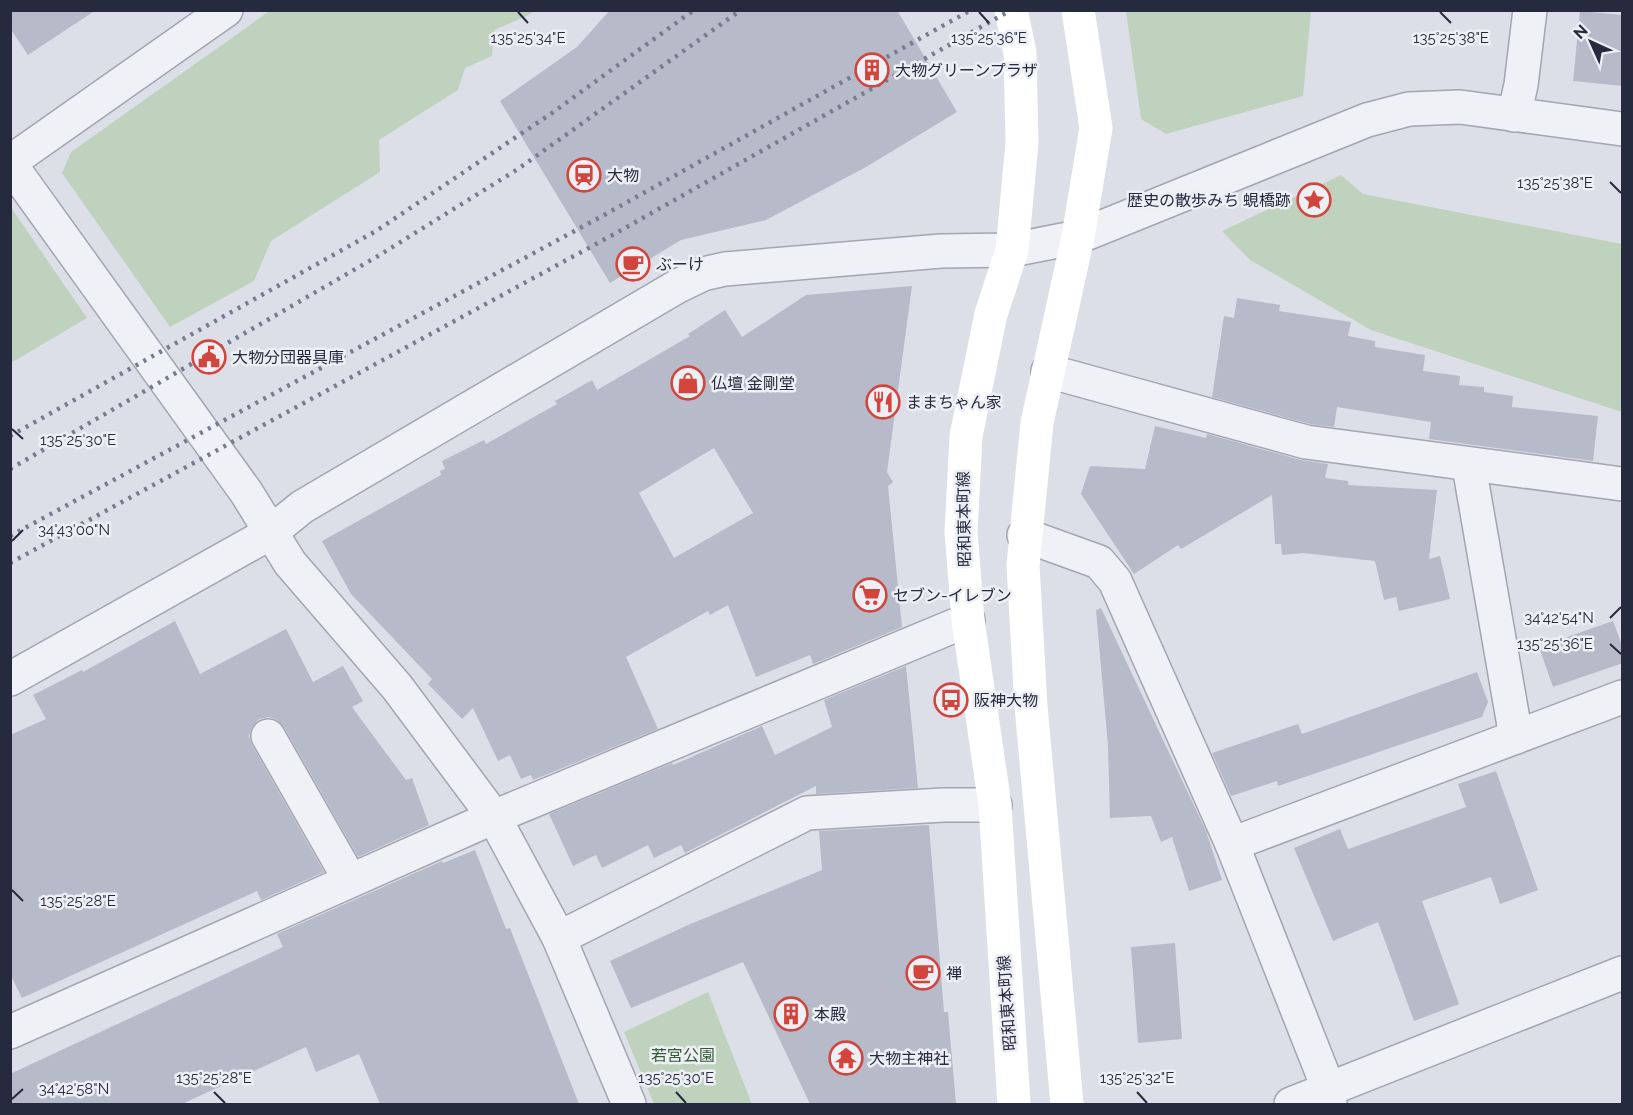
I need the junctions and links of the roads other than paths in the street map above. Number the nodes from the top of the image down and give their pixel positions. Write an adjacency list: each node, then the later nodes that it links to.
1 (225, 10): 7 (street)
2 (1011, 10): 9 (main road, 昭和東本町線)
3 (1078, 10): 8 (main road)
4 (1530, 10): 5 (street)
5 (1514, 115): 6 (street); 8 (street)
6 (1623, 129)
7 (10, 163): 13 (street)
8 (1078, 237): 9 (street); 10 (main road)
9 (1012, 250): 13 (street); 15 (main road, 昭和東本町線)
10 (1048, 371): 11 (street); 14 (main road)
11 (1469, 466): 12 (street); 19 (street)
12 (1623, 484)
13 (270, 532): 16 (street); 21 (street)
14 (1024, 536): 22 (street); 30 (main road)
15 (968, 620): 20 (main road, 昭和東本町線); 21 (street)
16 (10, 679)
17 (1623, 697): 19 (street)
18 (268, 736): 23 (street)
19 (1516, 737): 22 (street)
20 (995, 806): 24 (street); 29 (main road, 昭和東本町線)
21 (494, 817): 23 (street); 24 (street)
22 (1232, 844): 27 (street)
23 (350, 880): 26 (street)
24 (559, 938): 28 (street)
25 (1623, 973): 27 (street)
26 (10, 1032)
27 (1329, 1097): 31 (street)
28 (629, 1104)
29 (1014, 1104)
30 (1067, 1104)
31 (1291, 1104)

